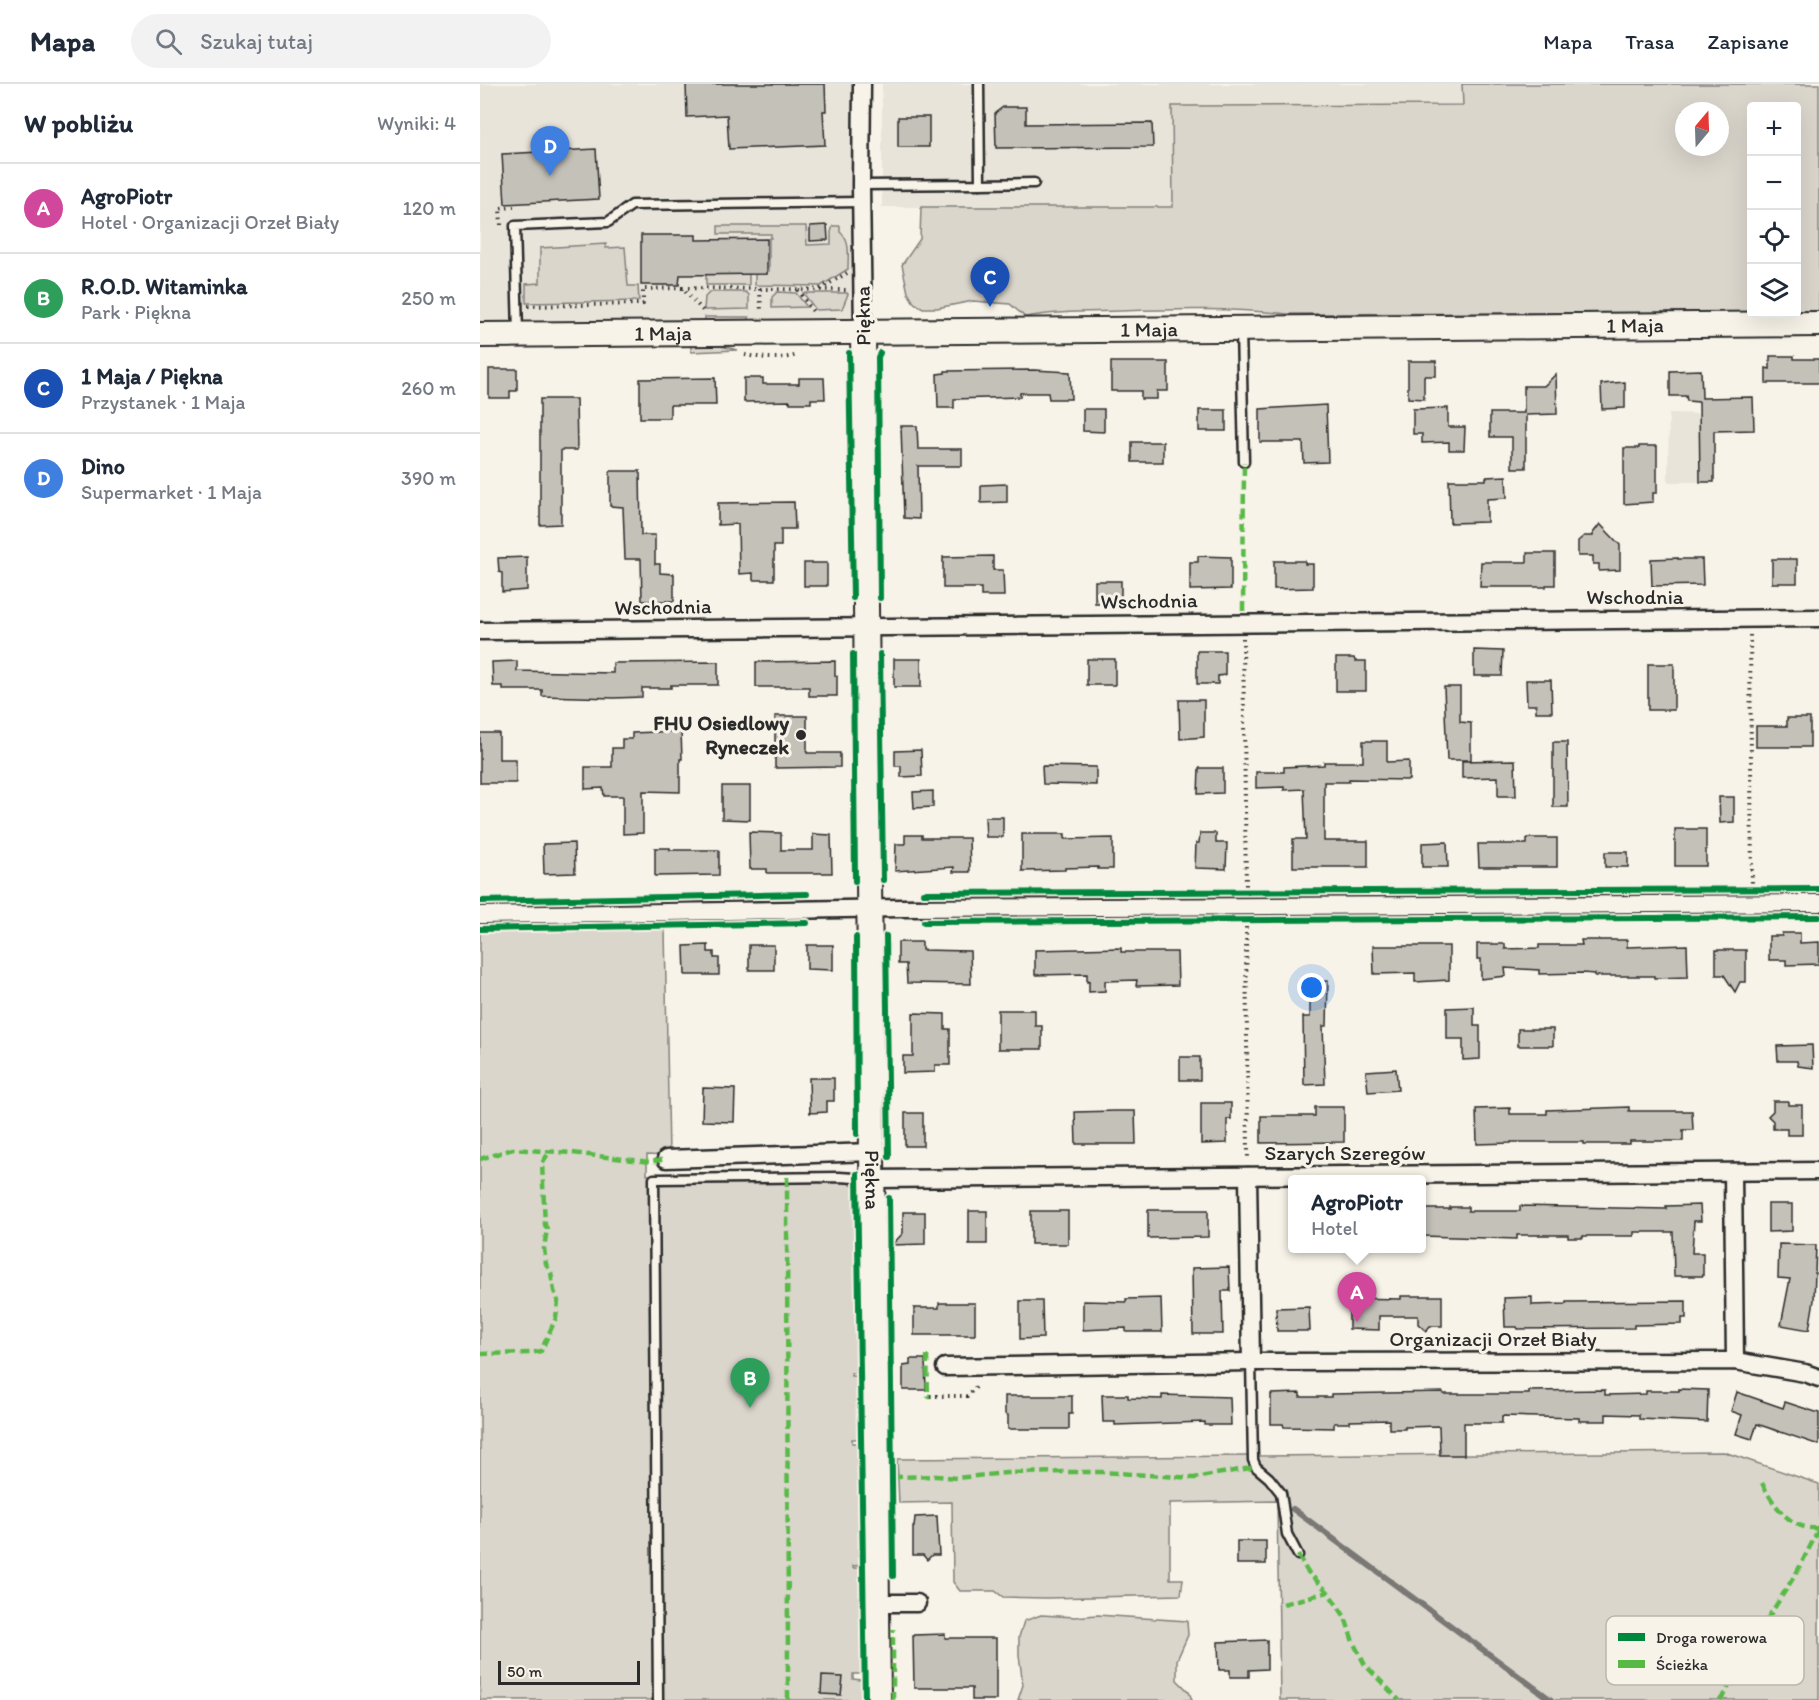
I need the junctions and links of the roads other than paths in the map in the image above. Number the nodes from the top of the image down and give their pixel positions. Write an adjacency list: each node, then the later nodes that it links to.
1 (862, 84): 5 (street, Piękna)
2 (979, 84): 4 (lane)
3 (1034, 183): 4 (lane)
4 (980, 184): 5 (lane)
5 (861, 194): 8 (street, Piękna); 9 (lane)
6 (1819, 324): 7 (street, 1 Maja)
7 (1241, 329): 8 (street, 1 Maja); 11 (lane)
8 (863, 332): 9 (street, 1 Maja); 13 (street, Piękna)
9 (518, 334): 10 (street, 1 Maja)
10 (480, 335)
11 (1244, 462)
12 (1819, 618): 13 (street, Wschodnia)
13 (867, 626): 14 (street, Wschodnia); 16 (street, Piękna)
14 (480, 631)
15 (1819, 903): 16 (street)
16 (869, 908): 17 (street); 18 (street, Piękna)
17 (480, 915)
18 (872, 1152): 19 (street); 23 (street, Piękna)
19 (666, 1159)
20 (1248, 1170): 22 (street, Szarych Szeregów); 23 (street, Szarych Szeregów); 25 (street)
21 (1819, 1171): 22 (street, Szarych Szeregów)
22 (1733, 1172): 24 (street)
23 (872, 1179): 29 (street, Piękna); 31 (lane)
24 (1735, 1361): 25 (street, Organizacji Orzeł Biały); 27 (street, Organizacji Orzeł Biały)
25 (1251, 1362): 26 (street, Organizacji Orzeł Biały); 28 (lane)
26 (945, 1366)
27 (1819, 1378)
28 (1298, 1555)
29 (877, 1603): 30 (street); 32 (street, Piękna)
30 (917, 1603)
31 (658, 1700)
32 (878, 1700)

